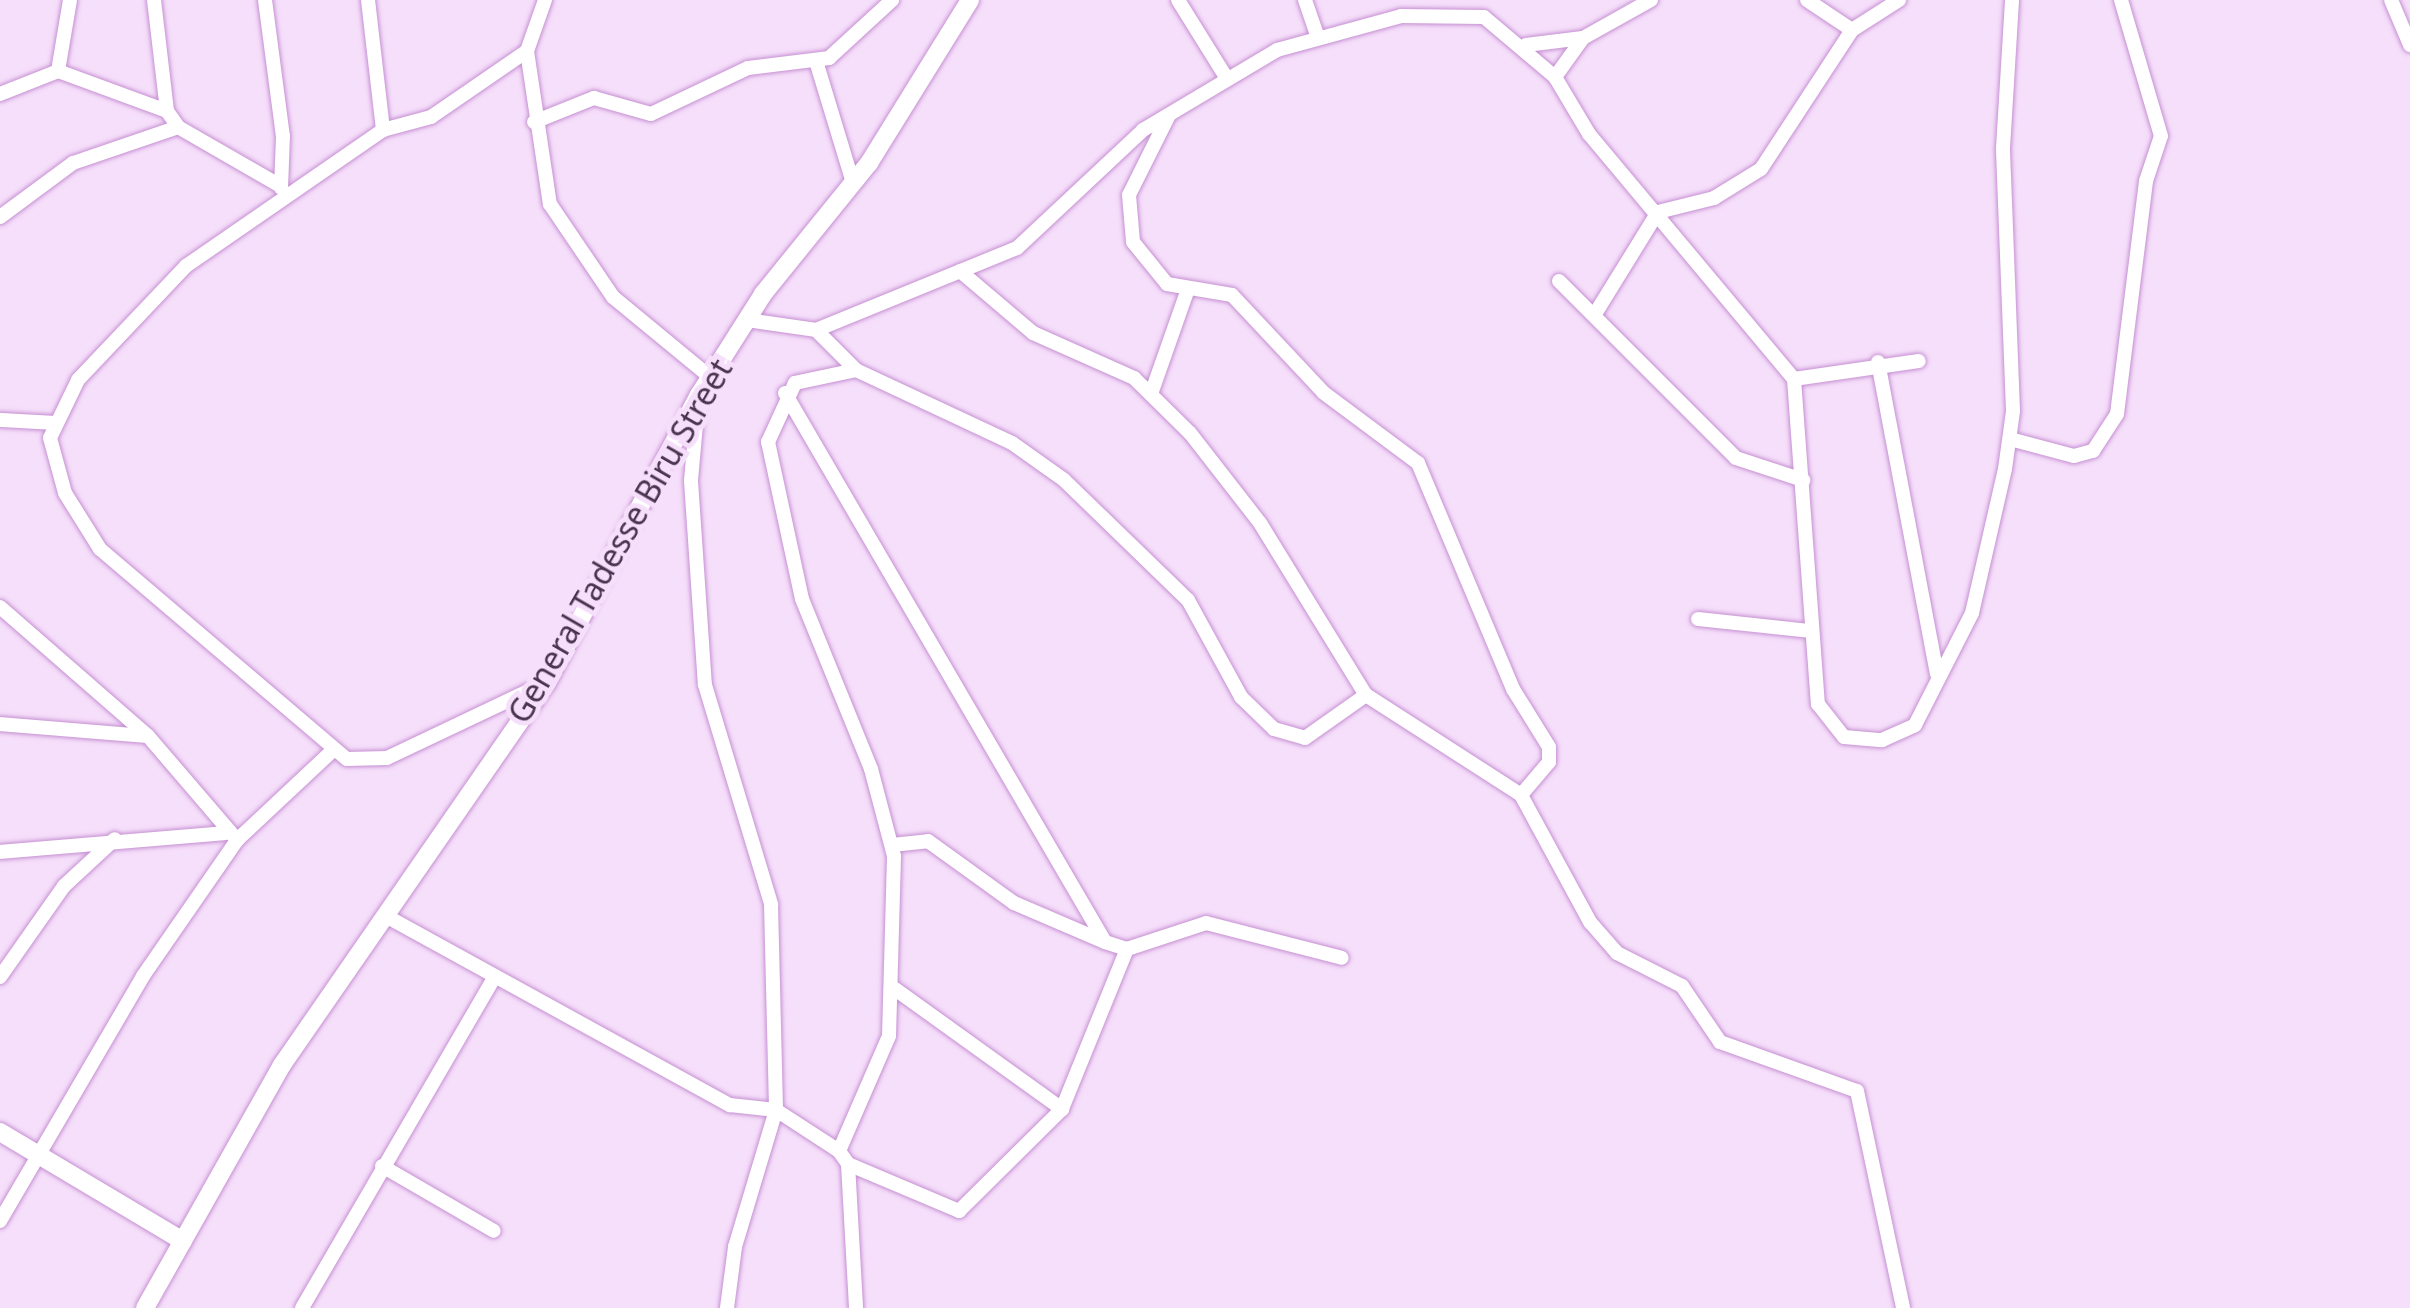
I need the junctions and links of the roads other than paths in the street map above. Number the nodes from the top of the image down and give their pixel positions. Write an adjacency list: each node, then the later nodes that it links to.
1 (70, 0): 24 (street)
2 (154, 0): 28 (street)
3 (265, 0): 34 (street)
4 (368, 0): 32 (street)
5 (545, 0): 22 (street)
6 (892, 0): 23 (street)
7 (970, 0): 33 (street, General Tadesse Biru Street)
8 (1178, 0): 26 (street)
9 (1305, 0): 18 (street)
10 (1651, 0): 16 (street)
11 (1807, 0): 17 (street)
12 (1899, 0): 17 (street)
13 (2012, 0): 53 (street)
14 (2122, 0): 53 (street)
15 (2392, 0): 21 (street)
16 (1616, 4): 19 (street)
17 (1852, 30): 35 (street)
18 (1318, 37): 20 (street); 26 (street)
19 (1583, 38): 20 (street); 25 (street)
20 (1526, 45): 25 (street)
21 (2410, 45)
22 (526, 50): 30 (street); 32 (street)
23 (816, 61): 30 (street); 33 (street)
24 (58, 71): 27 (street); 28 (street)
25 (1555, 77): 35 (street)
26 (1226, 78): 29 (street)
27 (0, 94)
28 (168, 111): 31 (street)
29 (1170, 114): 37 (street); 39 (street)
30 (534, 122): 46 (street)
31 (178, 126): 34 (street); 36 (street)
32 (383, 130): 34 (street)
33 (853, 183): 41 (street, General Tadesse Biru Street)
34 (282, 190): 52 (street)
35 (1658, 212): 40 (street); 47 (street)
36 (0, 218)
37 (960, 272): 42 (street); 49 (street)
38 (1559, 281): 40 (street)
39 (1187, 292): 49 (street); 64 (street)
40 (1595, 314): 54 (street)
41 (747, 320): 42 (street); 46 (street, General Tadesse Biru Street)
42 (816, 330): 45 (street)
43 (1920, 361): 44 (street)
44 (1878, 362): 47 (street); 58 (street)
45 (856, 370): 48 (street); 60 (street)
46 (710, 377): 50 (street, General Tadesse Biru Street)
47 (1794, 380): 54 (street)
48 (785, 393): 67 (street); 70 (street)
49 (1151, 394): 60 (street)
50 (699, 395): 59 (street, General Tadesse Biru Street); 77 (street)
51 (0, 420): 52 (street)
52 (53, 423): 63 (street)
53 (2010, 439): 58 (street)
54 (1803, 480): 57 (street)
55 (0, 607): 62 (street)
56 (1698, 620): 57 (street)
57 (1812, 631): 58 (street)
58 (1938, 673)
59 (547, 682): 63 (street); 69 (street, General Tadesse Biru Street)
60 (1366, 695): 64 (street)
61 (0, 724): 62 (street)
62 (148, 736): 65 (street)
63 (332, 751): 65 (street)
64 (1521, 795): 89 (street)
65 (231, 837): 66 (street); 79 (street)
66 (116, 838): 68 (street); 73 (street)
67 (892, 845): 70 (street); 75 (street)
68 (0, 852)
69 (384, 915): 74 (street); 84 (street, General Tadesse Biru Street)
70 (1105, 942): 71 (street)
71 (1126, 949): 72 (street); 76 (street)
72 (1342, 958)
73 (0, 977)
74 (494, 978): 77 (street); 81 (street)
75 (895, 989): 76 (street); 80 (street)
76 (1062, 1109): 80 (street)
77 (776, 1110): 80 (street); 87 (street)
78 (0, 1132): 79 (street)
79 (37, 1154): 82 (street); 84 (street)
80 (844, 1158): 88 (street)
81 (382, 1166): 83 (street); 85 (street)
82 (0, 1220)
83 (494, 1231)
84 (183, 1241): 86 (street, General Tadesse Biru Street)
85 (304, 1307)
86 (145, 1308)
87 (727, 1308)
88 (856, 1308)
89 (1903, 1308)

